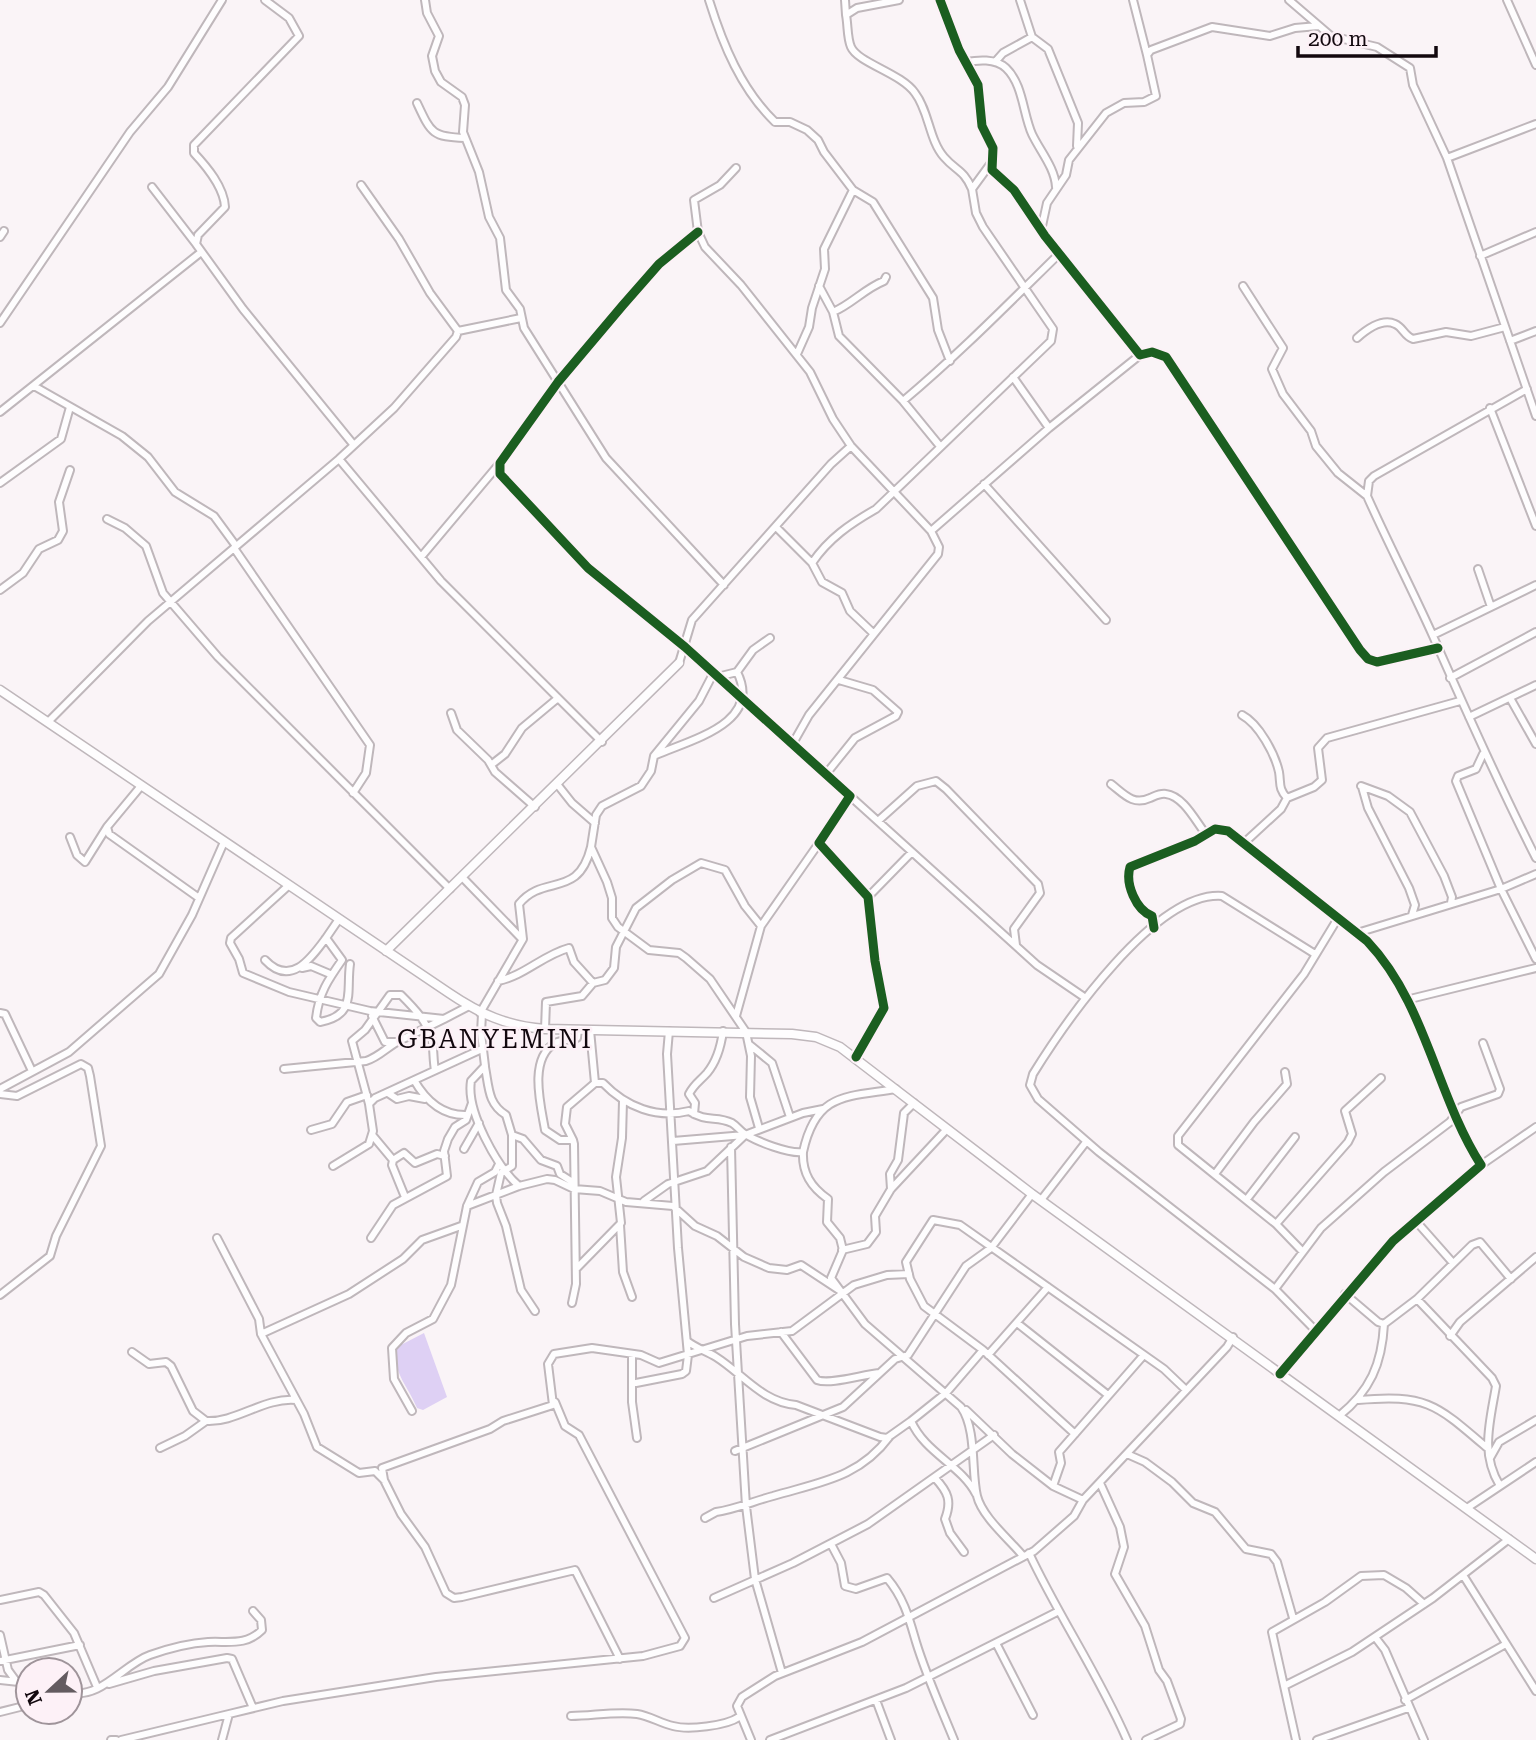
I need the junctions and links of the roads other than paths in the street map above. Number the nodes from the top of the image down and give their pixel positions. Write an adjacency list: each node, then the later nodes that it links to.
1 (222, 0): 44 (street)
2 (265, 0): 34 (street)
3 (425, 0): 21 (street)
4 (709, 0): 30 (street)
5 (845, 0): 12 (street)
6 (898, 0): 12 (street)
7 (940, 0): 16 (street)
8 (1020, 0): 14 (street)
9 (1133, 0): 15 (street)
10 (1289, 0): 13 (street)
11 (1507, 0): 18 (street)
12 (846, 15): 29 (street)
13 (1318, 26): 15 (street); 23 (street)
14 (1032, 37): 17 (street); 22 (street)
15 (1147, 55): 22 (street)
16 (965, 62): 17 (street); 24 (street)
17 (995, 62): 28 (street)
18 (1536, 65)
19 (417, 103): 21 (street)
20 (1536, 124): 23 (street)
21 (465, 138): 43 (street)
22 (1077, 146): 28 (street)
23 (1447, 158): 37 (street)
24 (991, 163): 29 (street); 31 (street)
25 (736, 168): 33 (street)
26 (361, 185): 46 (street)
27 (152, 187): 34 (street)
28 (1056, 187): 31 (street)
29 (972, 189): 41 (street)
30 (853, 190): 39 (street); 52 (street)
31 (1042, 230): 36 (street)
32 (1536, 232): 37 (street)
33 (698, 233): 50 (street); 54 (street)
34 (196, 244): 35 (street)
35 (200, 253): 55 (street); 63 (street)
36 (1059, 254): 41 (street); 51 (street)
37 (1480, 256): 45 (street)
38 (886, 277): 42 (street)
39 (819, 286): 42 (street); 50 (street)
40 (1243, 286): 72 (street)
41 (1026, 287): 52 (street); 53 (street)
42 (833, 312): 57 (street)
43 (521, 318): 46 (street); 54 (street)
44 (0, 323)
45 (1506, 327): 48 (street); 49 (street)
46 (458, 331): 63 (street)
47 (1536, 331): 49 (street)
48 (1357, 338)
49 (1510, 341): 56 (street)
50 (797, 354): 65 (street)
51 (1140, 355): 62 (street); 92 (street)
52 (950, 361): 57 (street)
53 (1013, 377): 62 (street); 64 (street)
54 (558, 382): 67 (street); 81 (street)
55 (34, 386): 58 (street); 60 (street)
56 (1527, 389): 59 (street); 61 (street)
57 (903, 401): 64 (street)
58 (70, 407): 69 (street); 77 (street)
59 (1490, 408): 72 (street); 74 (street)
60 (0, 412)
61 (1536, 416)
62 (1049, 428): 70 (street)
63 (353, 444): 66 (street)
64 (939, 445): 71 (street)
65 (851, 446): 71 (street); 75 (street)
66 (339, 459): 77 (street); 78 (street)
67 (500, 463): 78 (street); 91 (street)
68 (70, 470): 83 (street)
69 (0, 483)
70 (984, 484): 76 (street); 86 (street)
71 (893, 491): 76 (street); 79 (street)
72 (1367, 496): 89 (street)
73 (107, 519): 84 (street)
74 (1536, 526)
75 (776, 527): 79 (street); 81 (street)
76 (931, 531): 88 (street)
77 (235, 547): 84 (street); 118 (street)
78 (421, 557): 100 (street)
79 (812, 563): 88 (street)
80 (1478, 569): 85 (street)
81 (724, 585): 91 (street)
82 (1536, 585): 85 (street)
83 (0, 590)
84 (170, 602): 107 (street); 118 (street)
85 (1491, 607): 89 (street)
86 (1106, 620)
87 (1536, 632): 96 (street)
88 (874, 634): 97 (street)
89 (1433, 635): 92 (street)
90 (770, 638): 94 (street)
91 (685, 647): 93 (street); 95 (street)
92 (1438, 648): 96 (street)
93 (679, 663): 108 (main road)
94 (737, 671): 95 (street); 101 (street)
95 (715, 676): 101 (street); 112 (street)
96 (1450, 678): 103 (street)
97 (839, 680): 110 (street); 114 (street)
98 (1536, 685): 102 (street)
99 (0, 690): 107 (main road)
100 (558, 698): 108 (street); 113 (street)
101 (743, 698): 110 (street); 112 (street)
102 (1510, 698): 106 (street); 109 (street)
103 (1461, 701): 106 (street); 120 (street)
104 (450, 713): 113 (street)
105 (1242, 715): 120 (street)
106 (1469, 717): 111 (street)
107 (48, 722): 117 (main road)
108 (602, 742): 115 (main road)
109 (1536, 744)
110 (792, 745): 114 (street)
111 (1483, 754): 132 (street); 137 (street)
112 (654, 756): 123 (street)
113 (491, 765): 121 (street)
114 (826, 774): 119 (street)
115 (557, 783): 121 (main road); 123 (street)
116 (1111, 784): 125 (street)
117 (141, 786): 124 (street); 127 (main road)
118 (353, 793): 136 (street)
119 (850, 796): 122 (street); 128 (street)
120 (1287, 798): 129 (street)
121 (535, 807): 134 (main road)
122 (878, 821): 131 (street); 152 (street)
123 (595, 823): 130 (street)
124 (107, 827): 126 (street); 139 (street)
125 (1205, 833): 129 (street); 147 (street)
126 (70, 836)
127 (224, 842): 135 (main road); 139 (street)
128 (819, 843): 138 (street); 146 (street)
129 (1244, 843): 144 (street)
130 (591, 847): 148 (street); 151 (street)
131 (912, 852): 138 (street); 152 (street)
132 (1536, 858)
133 (1536, 874): 137 (street)
134 (461, 877): 136 (main road); 151 (street)
135 (288, 886): 145 (main road); 164 (street)
136 (450, 889): 153 (main road)
137 (1502, 889): 140 (street); 156 (street)
138 (868, 897): 186 (street)
139 (199, 898): 191 (street)
140 (1453, 900): 141 (street); 142 (street)
141 (1415, 905): 142 (street); 143 (street)
142 (1427, 910): 143 (street)
143 (1412, 915): 149 (street)
144 (1338, 918): 149 (street); 154 (street)
145 (339, 919): 150 (street); 153 (main road)
146 (761, 926): 148 (street); 172 (street)
147 (1154, 928): 154 (street); 163 (street)
148 (626, 933): 162 (street); 172 (street)
149 (1357, 933): 165 (street)
150 (326, 938): 158 (street); 160 (street)
151 (523, 939): 161 (street)
152 (1016, 947): 163 (street)
153 (386, 951): 167 (main road)
154 (1315, 954): 231 (street)
155 (265, 960): 158 (street)
156 (1536, 960)
157 (350, 964): 166 (street)
158 (299, 968): 160 (street)
159 (1536, 968): 165 (street)
160 (330, 974): 164 (street)
161 (498, 981): 162 (street); 170 (street)
162 (593, 983): 176 (street)
163 (1084, 997): 222 (street)
164 (318, 999): 166 (street); 166 (street)
165 (1406, 1000): 207 (street)
166 (346, 1006): 168 (street)
167 (469, 1006): 170 (main road); 174 (street)
168 (373, 1011): 171 (street); 171 (street); 173 (street)
169 (0, 1013): 191 (street)
170 (481, 1014): 176 (main road); 185 (street)
171 (421, 1015): 174 (street); 175 (street)
172 (736, 1016): 181 (street)
173 (373, 1019): 182 (street); 187 (street)
174 (444, 1019): 175 (street)
175 (427, 1028): 182 (street); 190 (street)
176 (545, 1030): 177 (main road)
177 (578, 1030): 178 (main road); 220 (street)
178 (590, 1030): 179 (main road); 195 (street)
179 (669, 1031): 180 (main road); 209 (street)
180 (723, 1031): 181 (main road); 206 (street)
181 (746, 1032): 184 (street); 186 (main road)
182 (397, 1042): 187 (street)
183 (1483, 1043): 207 (street)
184 (750, 1045): 210 (street); 213 (street)
185 (484, 1048): 188 (street); 190 (street)
186 (856, 1057): 196 (main road)
187 (357, 1062): 189 (street); 199 (street)
188 (485, 1066): 203 (street); 216 (street)
189 (284, 1069)
190 (435, 1070): 194 (street)
191 (32, 1072): 197 (street)
192 (1285, 1072): 231 (street)
193 (1381, 1078): 246 (street)
194 (414, 1080): 198 (street); 200 (street)
195 (595, 1083): 202 (street); 220 (street)
196 (896, 1089): 204 (main road); 205 (street)
197 (0, 1091): 264 (street)
198 (388, 1093): 200 (street); 201 (street)
199 (366, 1095): 201 (street); 215 (street)
200 (425, 1099): 208 (street)
201 (372, 1101): 218 (street)
202 (623, 1101): 209 (street); 239 (street)
203 (472, 1103): 208 (street); 211 (street)
204 (914, 1103): 214 (main road); 235 (street)
205 (825, 1109): 210 (street); 225 (street)
206 (694, 1114): 209 (street); 217 (street)
207 (1456, 1114): 228 (street); 254 (street)
208 (467, 1115): 226 (street)
209 (673, 1115): 221 (street)
210 (790, 1117): 213 (street)
211 (479, 1123): 224 (street); 230 (street)
212 (1536, 1127): 228 (street)
213 (759, 1128): 217 (street)
214 (947, 1129): 235 (street); 236 (main road)
215 (311, 1130)
216 (512, 1135): 230 (street); 234 (street)
217 (745, 1135): 221 (street); 223 (street); 225 (street)
218 (373, 1136): 227 (street); 229 (street)
219 (1295, 1137): 240 (street)
220 (573, 1140): 234 (street)
221 (673, 1141): 232 (street)
222 (1086, 1142): 241 (street); 261 (street)
223 (731, 1147): 232 (street); 252 (street)
224 (464, 1149)
225 (803, 1152): 253 (street)
226 (445, 1156): 227 (street); 238 (street)
227 (393, 1160): 238 (street)
228 (1481, 1165): 245 (street)
229 (333, 1166)
230 (501, 1167): 233 (street); 237 (street); 243 (street)
231 (1215, 1174): 240 (street)
232 (675, 1181): 242 (street); 244 (street)
233 (519, 1186): 234 (street); 237 (street)
234 (574, 1186): 239 (street); 257 (street)
235 (891, 1189): 253 (street)
236 (1032, 1194): 241 (main road); 251 (street)
237 (496, 1195): 243 (street); 268 (street)
238 (405, 1197): 250 (street)
239 (618, 1199): 242 (street); 247 (street)
240 (1247, 1199): 246 (street)
241 (1041, 1200): 276 (main road)
242 (642, 1203): 244 (street)
243 (467, 1206): 248 (street)
244 (678, 1209): 252 (street); 278 (street)
245 (1415, 1220): 256 (street); 263 (street)
246 (1276, 1224): 254 (street)
247 (620, 1225): 257 (street); 265 (street)
248 (461, 1226): 274 (street); 297 (street)
249 (217, 1238): 274 (street)
250 (371, 1238)
251 (991, 1248): 258 (street); 260 (street); 269 (street)
252 (736, 1250): 262 (street); 277 (street)
253 (842, 1250): 262 (street)
254 (1302, 1251): 261 (street)
255 (1535, 1260): 259 (street)
256 (1452, 1263): 259 (street); 266 (street)
257 (575, 1270): 267 (street)
258 (909, 1274): 262 (street); 269 (street)
259 (1511, 1279): 275 (street)
260 (1048, 1287): 270 (street); 285 (street)
261 (1275, 1289): 272 (street)
262 (841, 1293): 273 (street); 284 (street)
263 (1345, 1294): 271 (street); 272 (street)
264 (0, 1295)
265 (632, 1297)
266 (1417, 1298): 271 (street); 275 (street)
267 (572, 1303)
268 (535, 1311)
269 (934, 1312): 281 (street); 284 (street)
270 (1017, 1324): 281 (street); 292 (street)
271 (1384, 1324): 294 (street)
272 (1317, 1331): 288 (street)
273 (781, 1332): 277 (street); 286 (street)
274 (261, 1334): 293 (street)
275 (1450, 1336): 307 (street)
276 (1233, 1337): 288 (main road); 290 (street)
277 (736, 1338): 279 (street); 287 (street)
278 (687, 1341): 279 (street); 283 (street)
279 (704, 1351): 283 (street); 287 (street)
280 (132, 1352): 301 (street)
281 (985, 1353): 291 (street); 303 (street)
282 (632, 1355): 283 (street); 295 (street); 306 (street)
283 (688, 1355): 289 (street)
284 (901, 1356): 286 (street); 291 (street)
285 (1143, 1356): 290 (street); 292 (street)
286 (878, 1373): 299 (street)
287 (739, 1374): 299 (street); 309 (street)
288 (1280, 1374): 298 (main road)
289 (636, 1383)
290 (1186, 1390): 311 (street)
291 (946, 1393): 296 (street); 302 (street)
292 (1108, 1395): 303 (street)
293 (296, 1400): 301 (street); 315 (street)
294 (1358, 1400): 298 (street); 307 (street)
295 (555, 1402): 315 (street); 344 (street)
296 (961, 1407): 305 (street); 310 (street)
297 (412, 1411)
298 (1339, 1416): 323 (main road)
299 (822, 1418): 304 (street); 309 (street)
300 (1536, 1420): 312 (street)
301 (206, 1421): 308 (street)
302 (911, 1421): 304 (street); 314 (street)
303 (1075, 1434): 318 (street)
304 (891, 1435): 322 (street)
305 (993, 1435): 310 (street); 318 (street)
306 (637, 1438)
307 (1486, 1447): 312 (street)
308 (159, 1448)
309 (739, 1449): 322 (street)
310 (972, 1450): 314 (street); 320 (street)
311 (1127, 1454): 317 (street); 338 (street)
312 (1490, 1458): 319 (street)
313 (1536, 1462): 319 (street)
314 (949, 1466): 316 (street); 320 (street)
315 (378, 1469): 344 (street)
316 (935, 1478): 326 (street); 327 (street)
317 (1100, 1483): 321 (street); 369 (street)
318 (1053, 1486): 321 (street)
319 (1500, 1486): 323 (street)
320 (977, 1496): 328 (street)
321 (1083, 1500): 328 (street)
322 (746, 1506): 324 (street); 331 (street)
323 (1467, 1508): 325 (main road)
324 (705, 1518)
325 (1509, 1539): 329 (main road); 330 (street)
326 (831, 1544): 331 (street); 337 (street)
327 (964, 1552)
328 (1026, 1555): 336 (street); 337 (street)
329 (1536, 1559)
330 (1463, 1575): 334 (street); 342 (street)
331 (755, 1579): 332 (street); 346 (street)
332 (714, 1598)
333 (0, 1600): 343 (street)
334 (1424, 1604): 338 (street); 340 (street)
335 (253, 1611): 349 (street)
336 (1057, 1612): 341 (street); 368 (street)
337 (911, 1618): 346 (street); 347 (street)
338 (1293, 1618): 350 (street)
339 (0, 1635): 345 (street)
340 (1375, 1637): 350 (street); 355 (street)
341 (996, 1643): 347 (street); 359 (street)
342 (1506, 1644): 351 (street); 355 (street)
343 (80, 1645): 345 (street); 352 (street)
344 (620, 1659): 356 (street)
345 (3, 1660): 348 (street)
346 (782, 1673): 361 (street)
347 (929, 1676): 354 (street); 367 (street)
348 (14, 1678)
349 (104, 1684): 352 (street); 356 (street)
350 (1286, 1685): 370 (street)
351 (1535, 1686)
352 (97, 1687): 353 (street)
353 (84, 1691)
354 (876, 1700): 365 (street); 366 (street)
355 (1405, 1700): 357 (street)
356 (253, 1708): 358 (street)
357 (1408, 1708): 371 (street); 372 (street)
358 (229, 1714): 362 (street); 363 (street)
359 (1033, 1715)
360 (571, 1716): 361 (street)
361 (739, 1717): 364 (street)
362 (116, 1740)
363 (222, 1740)
364 (751, 1740)
365 (770, 1740)
366 (891, 1740)
367 (954, 1740)
368 (1127, 1740)
369 (1146, 1740)
370 (1296, 1740)
371 (1317, 1740)
372 (1424, 1740)

